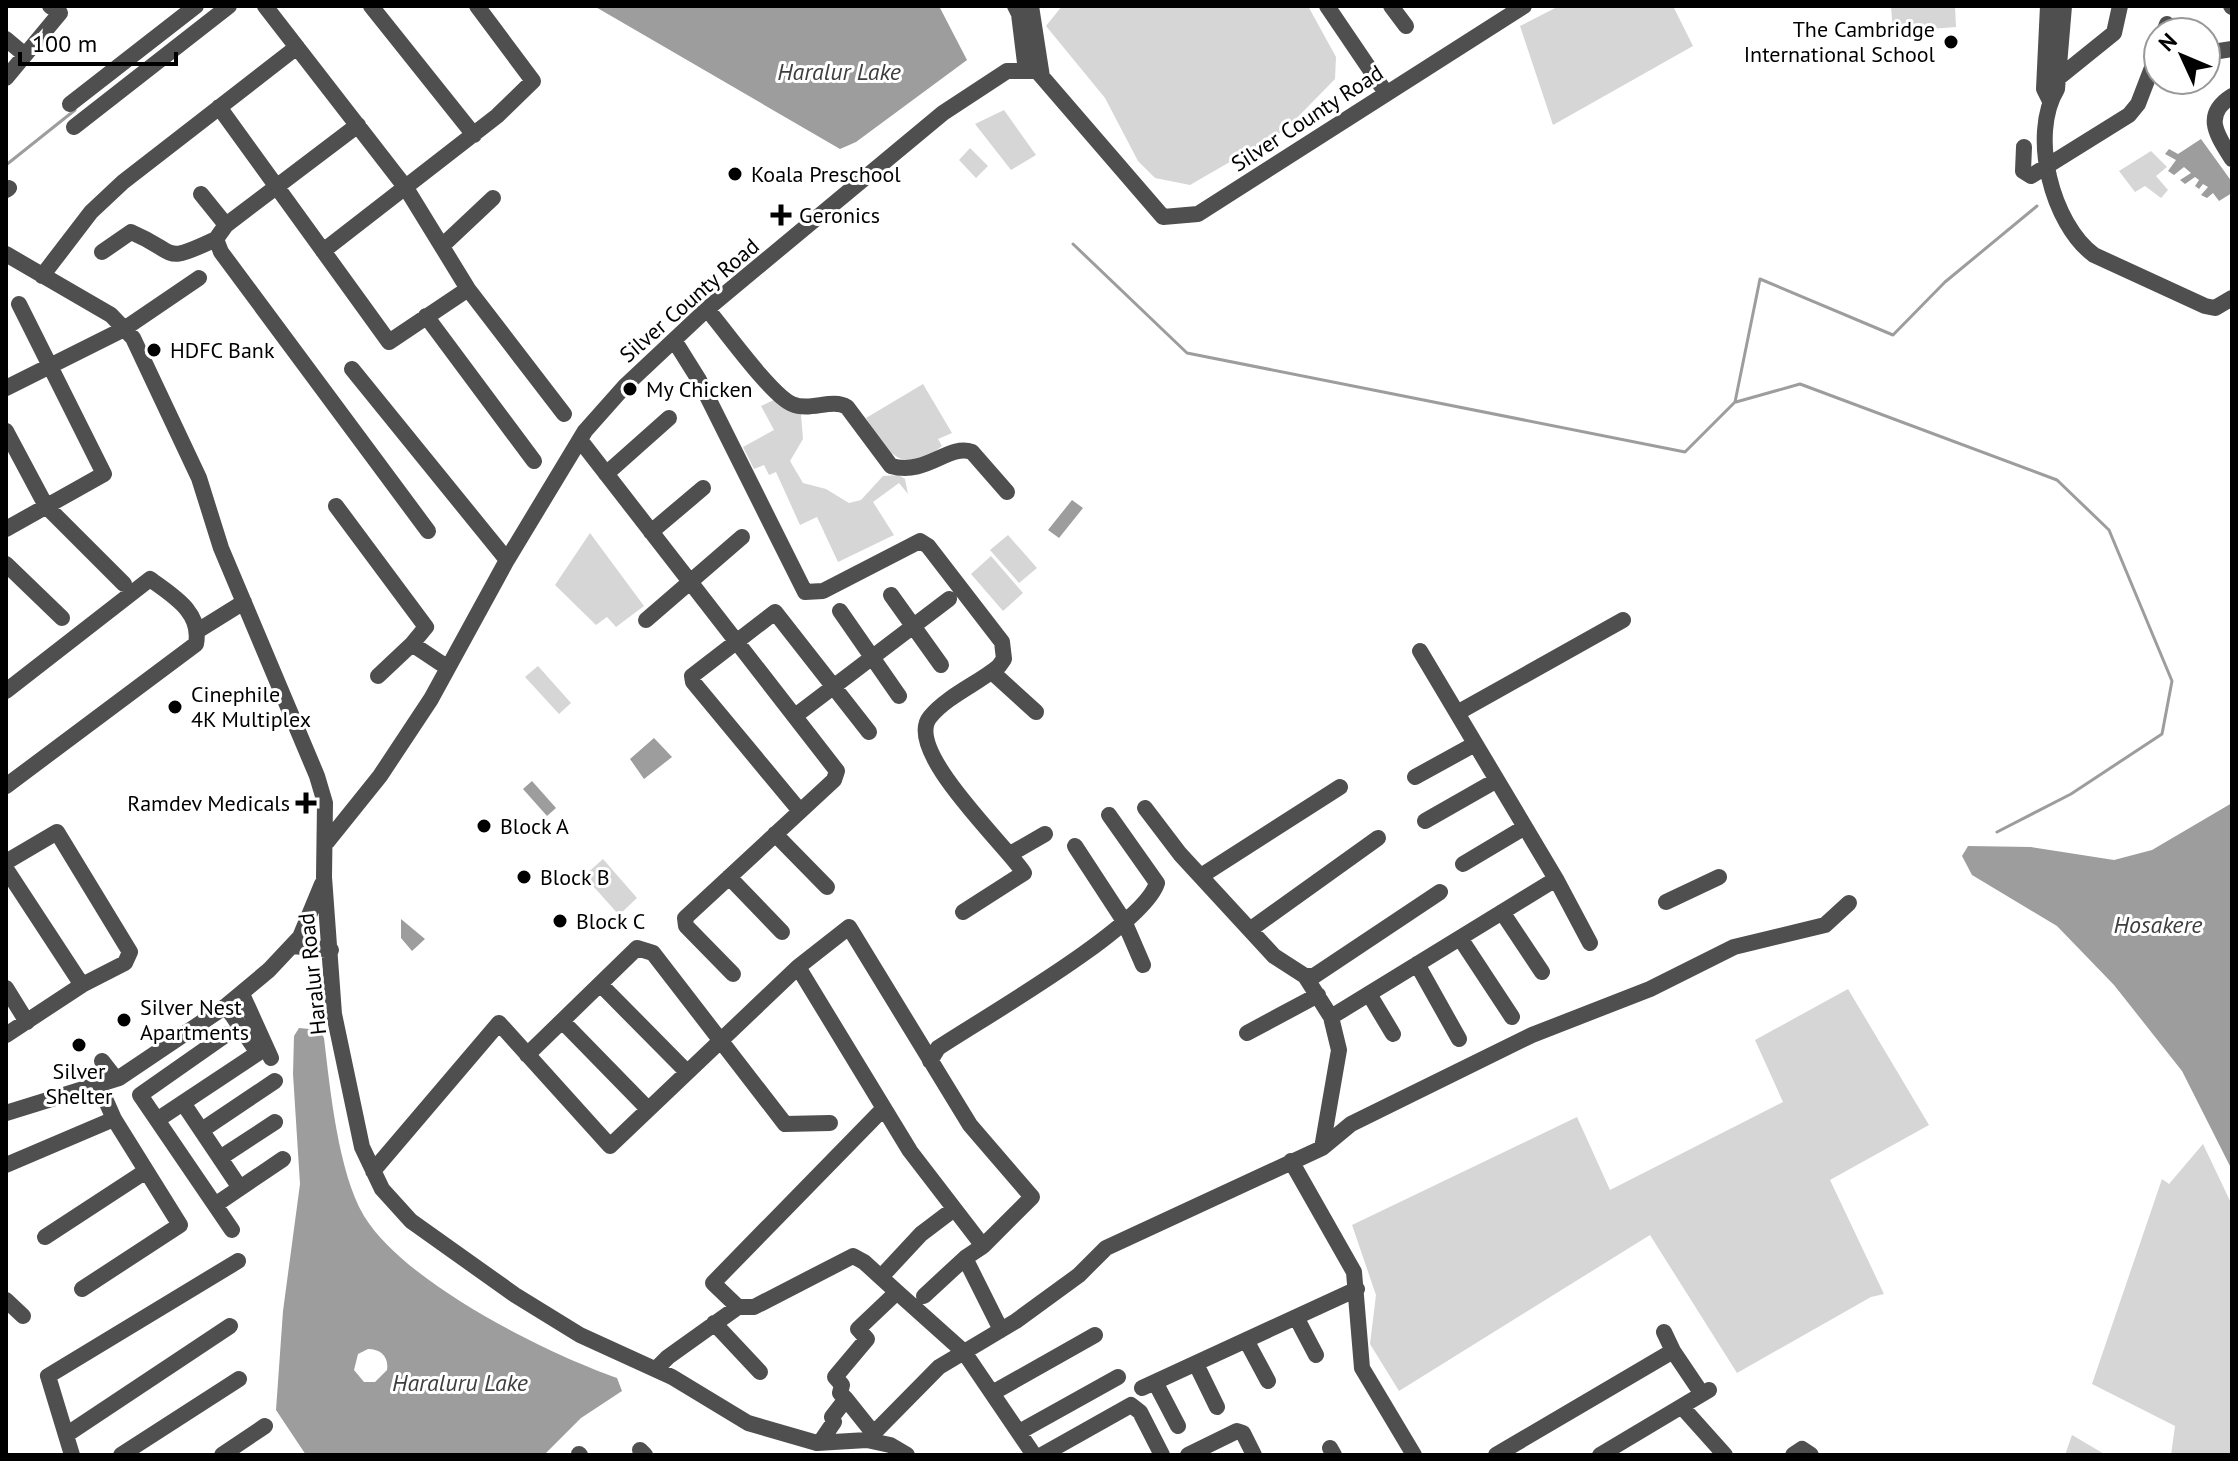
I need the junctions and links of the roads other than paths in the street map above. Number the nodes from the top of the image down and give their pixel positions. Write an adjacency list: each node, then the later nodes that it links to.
1 (50, 6): 18 (street)
2 (196, 6): 26 (street)
3 (229, 6): 29 (street)
4 (265, 6): 17 (street)
5 (371, 6): 30 (street)
6 (477, 6): 30 (street)
7 (1015, 6): 19 (street)
8 (1031, 6): 19 (street)
9 (1327, 6): 22 (street)
10 (1391, 6): 15 (street)
11 (1524, 6): 22 (street, Silver County Road)
12 (2048, 6): 25 (street)
13 (2064, 6): 21 (street)
14 (2120, 6): 21 (street)
15 (1406, 26)
16 (6, 39): 18 (street)
17 (297, 47): 27 (street); 28 (street)
18 (25, 55): 20 (street)
19 (1034, 74): 22 (street, Silver County Road); 48 (street, Silver County Road)
20 (6, 78)
21 (2057, 79): 25 (street)
22 (1386, 93)
23 (2142, 94): 33 (street)
24 (2232, 96): 32 (street)
25 (2050, 101): 33 (street)
26 (70, 104)
27 (219, 107): 34 (street); 43 (street)
28 (358, 125): 34 (street); 35 (street)
29 (74, 127)
30 (474, 135): 35 (street)
31 (2024, 147): 33 (street)
32 (2232, 159)
33 (2046, 168): 46 (street)
34 (275, 188): 38 (street); 40 (street)
35 (406, 188): 39 (street); 40 (street)
36 (201, 194): 38 (street)
37 (493, 198): 39 (street)
38 (221, 232): 41 (street); 66 (street)
39 (442, 246): 45 (street)
40 (323, 251): 49 (street)
41 (102, 252)
42 (6, 254): 43 (street, Haralur Road)
43 (42, 276): 50 (street, Haralur Road)
44 (199, 278): 50 (street)
45 (468, 289): 49 (street); 55 (street)
46 (2232, 298)
47 (19, 304): 52 (street)
48 (707, 309): 51 (street, Silver County Road); 62 (street)
49 (426, 316): 59 (street)
50 (124, 329): 52 (street); 75 (street, Haralur Road)
51 (674, 340): 58 (street, Silver County Road); 88 (street)
52 (52, 365): 54 (street); 63 (street)
53 (352, 369): 69 (street)
54 (6, 388)
55 (564, 414)
56 (669, 418): 60 (street)
57 (6, 431): 63 (street)
58 (580, 440): 60 (street); 69 (street, Silver County Road)
59 (534, 461)
60 (606, 474): 67 (street)
61 (703, 488): 67 (street)
62 (1007, 492)
63 (46, 506): 65 (street); 72 (street)
64 (336, 506): 83 (street)
65 (6, 529)
66 (428, 531)
67 (651, 532): 71 (street)
68 (742, 537): 71 (street)
69 (507, 560): 87 (street, Silver County Road)
70 (6, 564): 77 (street)
71 (690, 582): 78 (street); 82 (street)
72 (124, 584)
73 (891, 595): 80 (street)
74 (949, 599): 80 (street)
75 (244, 602): 81 (street); 110 (street, Haralur Road)
76 (840, 611): 85 (street)
77 (62, 618)
78 (646, 620)
79 (1623, 620): 94 (street)
80 (913, 626): 85 (street); 86 (street)
81 (199, 630): 91 (street); 100 (street)
82 (735, 639): 90 (street); 95 (street); 103 (street)
83 (412, 644): 87 (street); 89 (street)
84 (1420, 651): 94 (street)
85 (872, 658): 90 (street); 92 (street)
86 (941, 665)
87 (448, 668): 110 (street, Silver County Road)
88 (992, 672): 93 (street); 112 (street)
89 (378, 676)
90 (834, 686): 95 (street); 96 (street)
91 (6, 691)
92 (899, 696)
93 (1036, 712)
94 (1457, 713): 97 (street)
95 (795, 716): 103 (street)
96 (869, 732)
97 (1475, 744): 98 (street); 99 (street)
98 (1415, 777)
99 (1497, 780): 105 (street); 106 (street)
100 (6, 786)
101 (1340, 787): 116 (street)
102 (1145, 808): 116 (street)
103 (800, 811): 107 (street)
104 (1109, 815): 127 (street)
105 (1425, 821)
106 (1525, 827): 114 (street); 120 (street)
107 (775, 834): 118 (street); 121 (street)
108 (1045, 834): 112 (street)
109 (1378, 838): 128 (street)
110 (327, 842): 117 (street, Haralur Road)
111 (1075, 846): 127 (street)
112 (1012, 853): 125 (street)
113 (6, 862): 141 (street)
114 (1463, 864)
115 (6, 869): 141 (street)
116 (1201, 876): 128 (street)
117 (324, 877): 132 (street); 133 (street, Haralur Road)
118 (729, 877): 129 (street); 138 (street)
119 (1719, 877): 123 (street)
120 (1556, 879): 126 (street); 131 (street)
121 (827, 887)
122 (1440, 892): 139 (street)
123 (1666, 902)
124 (1849, 903): 174 (street)
125 (963, 912)
126 (1502, 912): 130 (street); 137 (street)
127 (1124, 921): 135 (street); 160 (street)
128 (1251, 929): 139 (street)
129 (782, 932)
130 (1460, 938): 134 (street); 148 (street)
131 (1590, 943)
132 (293, 946): 133 (street); 143 (street)
133 (331, 950): 180 (street, Haralur Road)
134 (1417, 964): 144 (street); 155 (street)
135 (1143, 965)
136 (798, 967): 156 (street); 160 (street); 166 (street)
137 (1542, 972)
138 (733, 974)
139 (1305, 976): 145 (street)
140 (600, 984): 149 (street); 156 (street); 161 (street)
141 (82, 985): 150 (street)
142 (6, 988): 150 (street)
143 (242, 994): 146 (street); 158 (street)
144 (1369, 994): 147 (street); 153 (street)
145 (1318, 995): 147 (street); 151 (street)
146 (226, 1006): 162 (street); 165 (street)
147 (1331, 1017): 174 (street)
148 (1512, 1017)
149 (562, 1021): 157 (street); 167 (street)
150 (27, 1022): 154 (street)
151 (1247, 1033)
152 (227, 1034): 170 (street)
153 (1393, 1034)
154 (6, 1035)
155 (1459, 1039)
156 (721, 1041): 161 (street); 172 (street)
157 (527, 1055): 167 (street); 180 (street)
158 (271, 1058)
159 (102, 1061): 162 (street)
160 (930, 1061): 186 (street)
161 (687, 1072): 167 (street)
162 (116, 1079): 164 (street)
163 (275, 1081): 173 (street)
164 (99, 1085): 168 (street); 169 (street)
165 (183, 1103): 170 (street); 173 (street)
166 (884, 1108): 183 (street); 195 (street)
167 (648, 1109)
168 (6, 1113)
169 (114, 1119): 178 (street); 179 (street)
170 (157, 1120): 182 (street)
171 (275, 1122): 175 (street)
172 (830, 1123)
173 (202, 1130): 175 (street)
174 (1322, 1148): 177 (street)
175 (220, 1158): 181 (street)
176 (283, 1159): 181 (street)
177 (1291, 1161): 191 (street); 200 (street)
178 (6, 1165)
179 (146, 1171): 185 (street); 190 (street)
180 (373, 1171): 208 (street, Haralur Road)
181 (240, 1188): 182 (street)
182 (215, 1205): 184 (street)
183 (954, 1209): 186 (street); 189 (street)
184 (232, 1230)
185 (45, 1237)
186 (983, 1246): 187 (street)
187 (965, 1258): 193 (street); 200 (street)
188 (238, 1261): 220 (street)
189 (881, 1277): 192 (street); 195 (street)
190 (82, 1289)
191 (1357, 1289): 197 (street); 233 (street)
192 (897, 1292): 205 (street); 214 (street)
193 (924, 1296)
194 (6, 1300): 196 (street)
195 (738, 1307): 198 (street)
196 (23, 1316)
197 (1296, 1317): 203 (street); 206 (street)
198 (714, 1323): 208 (street); 209 (street)
199 (230, 1326): 220 (street)
200 (1001, 1330): 205 (street)
201 (1664, 1332): 204 (street)
202 (1095, 1335): 213 (street)
203 (1246, 1340): 207 (street); 212 (street)
204 (1673, 1351): 216 (street); 223 (street)
205 (964, 1352): 213 (street); 221 (street)
206 (1316, 1355)
207 (1196, 1364): 215 (street); 218 (street)
208 (656, 1369): 222 (street, Haralur Road)
209 (760, 1372)
210 (1118, 1377): 219 (street)
211 (239, 1379): 225 (street)
212 (1268, 1381)
213 (994, 1392): 219 (street)
214 (846, 1399): 221 (street); 222 (street)
215 (1217, 1407)
216 (1682, 1407): 235 (street); 236 (street)
217 (265, 1426): 226 (street)
218 (1178, 1426)
219 (1021, 1431): 228 (street)
220 (66, 1435): 224 (street)
221 (870, 1437): 222 (street, Haralur Road); 227 (street, Haralur Road)
222 (817, 1446)
223 (1522, 1448): 234 (street)
224 (72, 1455)
225 (121, 1455)
226 (222, 1455)
227 (907, 1455)
228 (1034, 1455)
229 (1042, 1455): 230 (street)
230 (1162, 1455)
231 (1188, 1455): 232 (street)
232 (1254, 1455)
233 (1414, 1455)
234 (1496, 1455)
235 (1600, 1455)
236 (1725, 1455)
237 (1793, 1455): 238 (street)
238 (1811, 1455)

